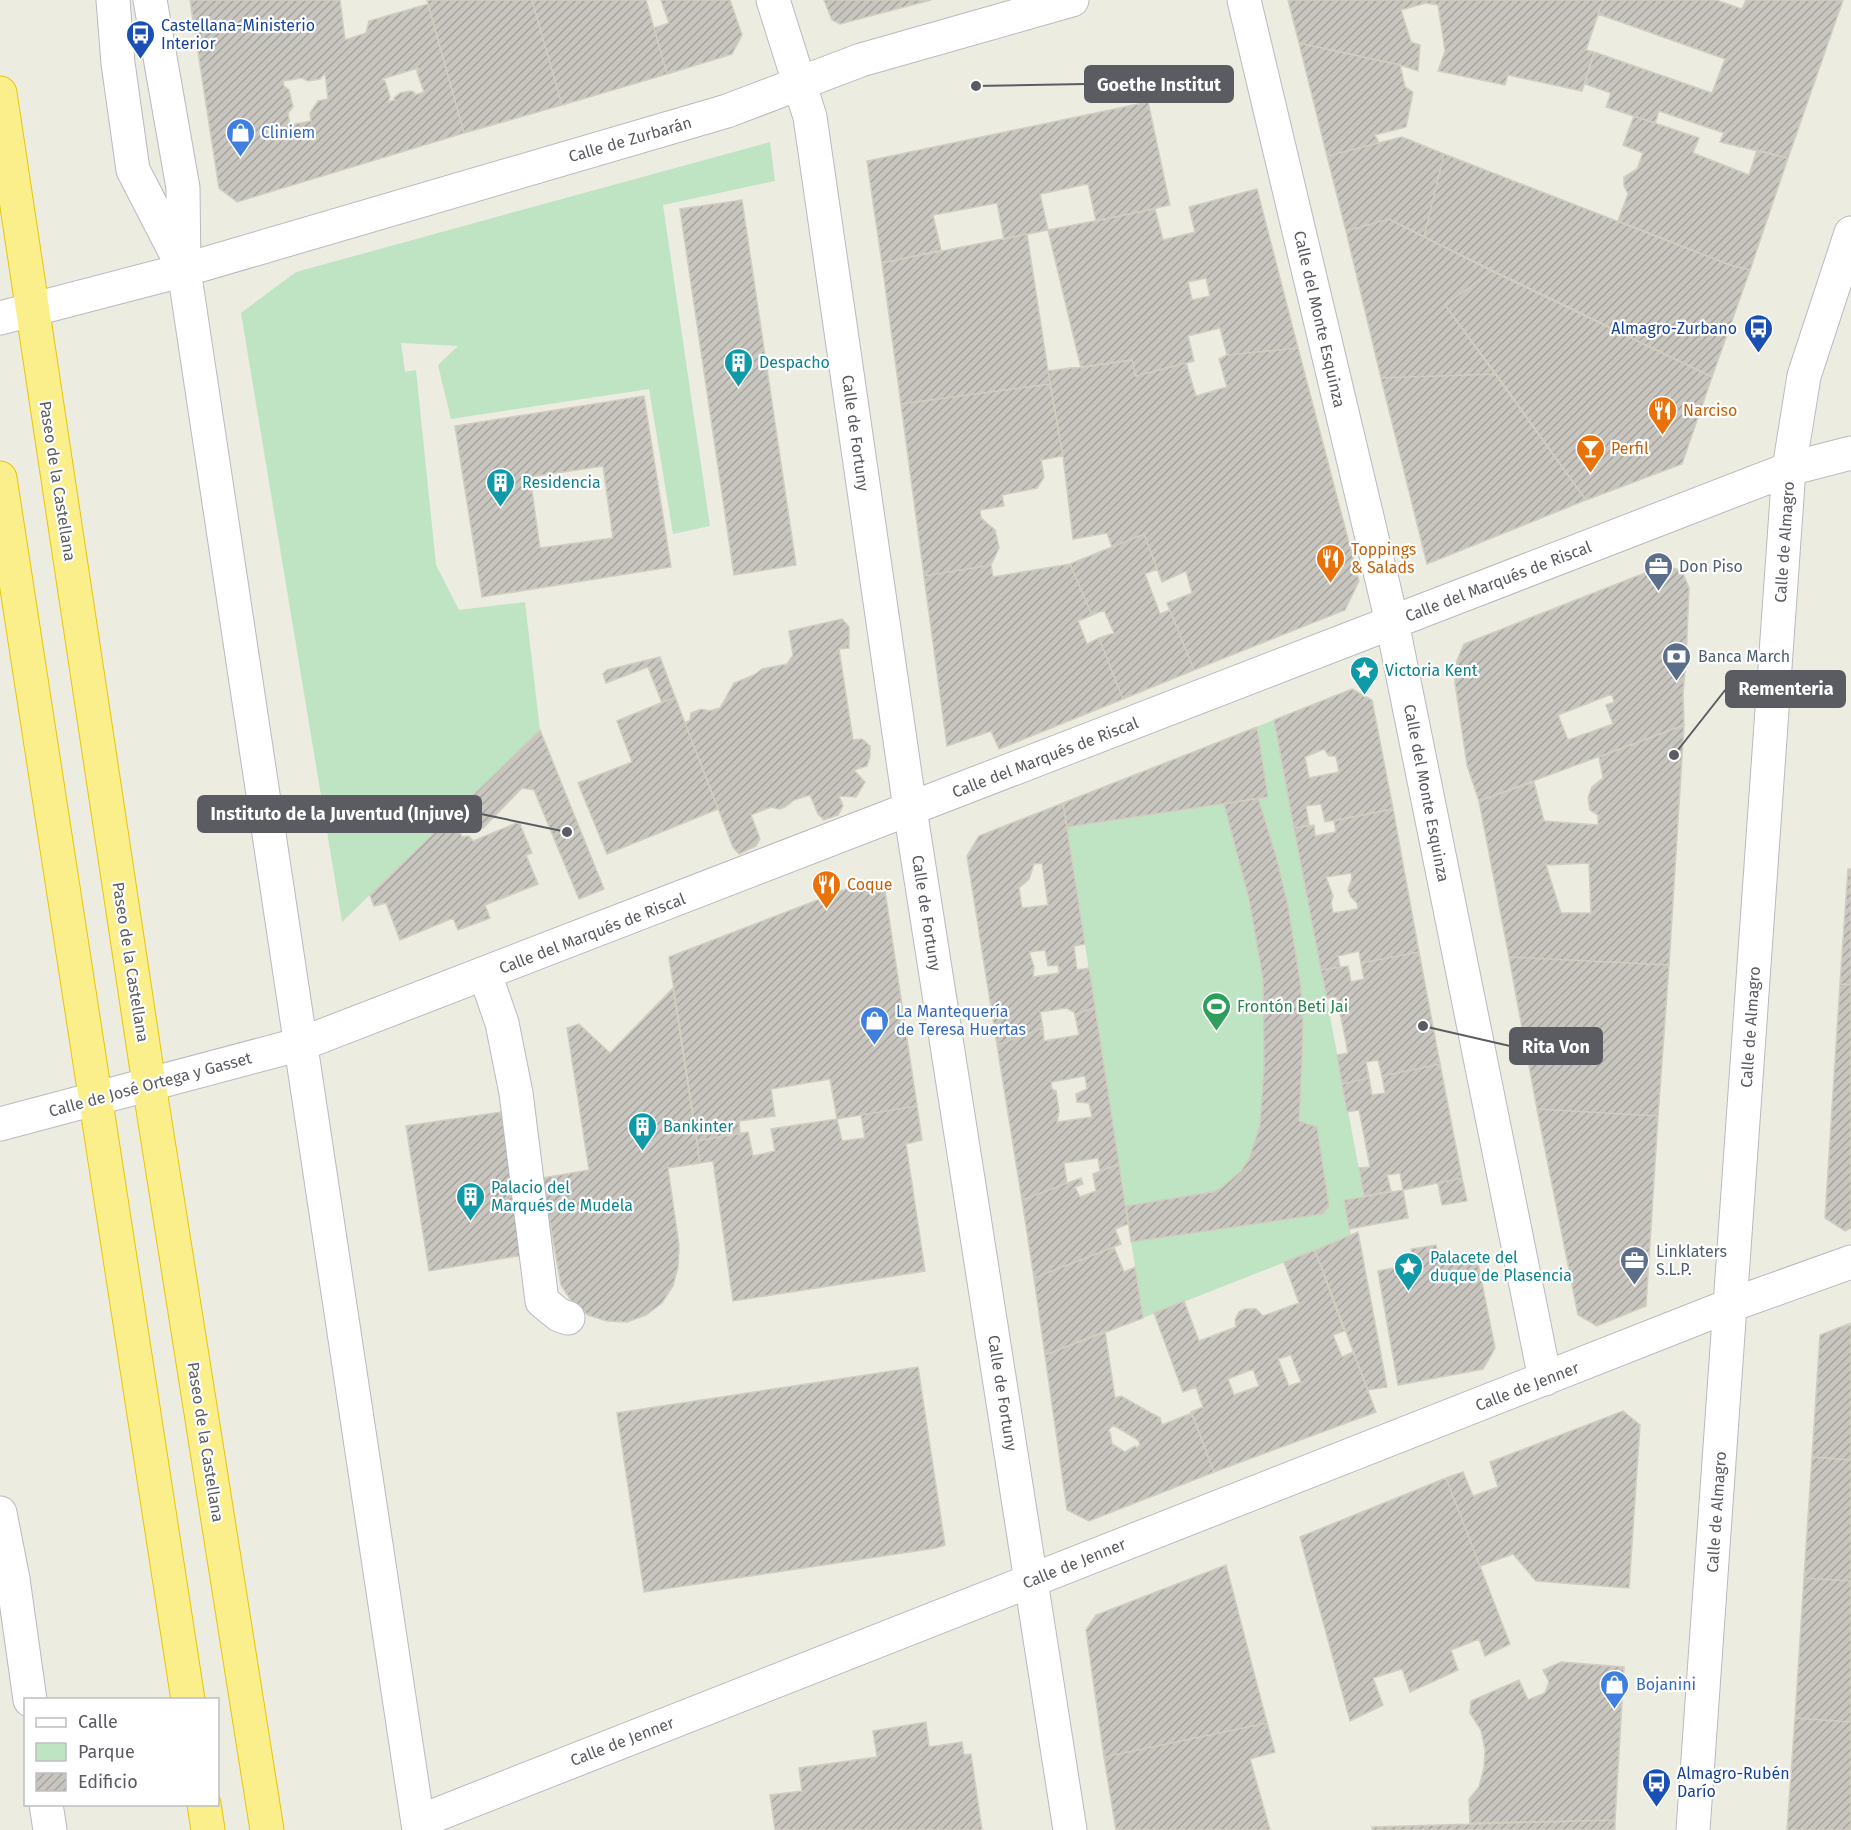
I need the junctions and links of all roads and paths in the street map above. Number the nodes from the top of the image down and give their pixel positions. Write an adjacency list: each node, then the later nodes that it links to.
1 (113, 0): 9 (street)
2 (150, 0): 9 (street)
3 (773, 0): 6 (street, Calle de Fortuny)
4 (1072, 0): 6 (street, Calle de Zurbarán)
5 (1244, 0): 15 (street, Calle del Monte Esquinza)
6 (801, 82): 9 (street, Calle de Zurbarán); 16 (street, Calle de Fortuny)
7 (0, 93): 10 (highway, Paseo de la Castellana)
8 (1851, 233): 13 (street, Calle de Almagro)
9 (184, 270): 10 (street, Calle de Zurbarán); 18 (street)
10 (32, 309): 11 (street, Calle de Zurbarán); 19 (highway, Paseo de la Castellana)
11 (0, 318)
12 (1851, 453): 13 (street, Calle del Marqués de Riscal)
13 (1789, 469): 15 (street, Calle del Marqués de Riscal); 23 (street, Calle de Almagro)
14 (0, 478): 20 (highway)
15 (1392, 622): 16 (street, Calle del Marqués de Riscal); 25 (street, Calle del Monte Esquinza)
16 (910, 809): 17 (street, Calle del Marqués de Riscal); 27 (street, Calle de Fortuny)
17 (485, 974): 18 (street, Calle del Marqués de Riscal); 24 (street)
18 (301, 1044): 19 (street, Calle de José Ortega y Gasset); 33 (street)
19 (149, 1084): 20 (street, Calle de José Ortega y Gasset); 36 (highway, Paseo de la Castellana)
20 (95, 1099): 21 (street, Calle de José Ortega y Gasset); 30 (highway)
21 (0, 1124)
22 (1851, 1262): 23 (street, Calle de Jenner)
23 (1731, 1305): 25 (street, Calle de Jenner); 38 (street, Calle de Almagro)
24 (568, 1318)
25 (1545, 1378): 27 (street, Calle de Jenner)
26 (0, 1513): 28 (street)
27 (1032, 1580): 33 (street, Calle de Jenner); 37 (street, Calle de Fortuny)
28 (6, 1581): 29 (street)
29 (30, 1698)
30 (188, 1698)
31 (46, 1806): 34 (street)
32 (204, 1806): 35 (highway)
33 (418, 1826)
34 (50, 1830)
35 (208, 1830)
36 (267, 1830)
37 (1070, 1830)
38 (1693, 1830)

